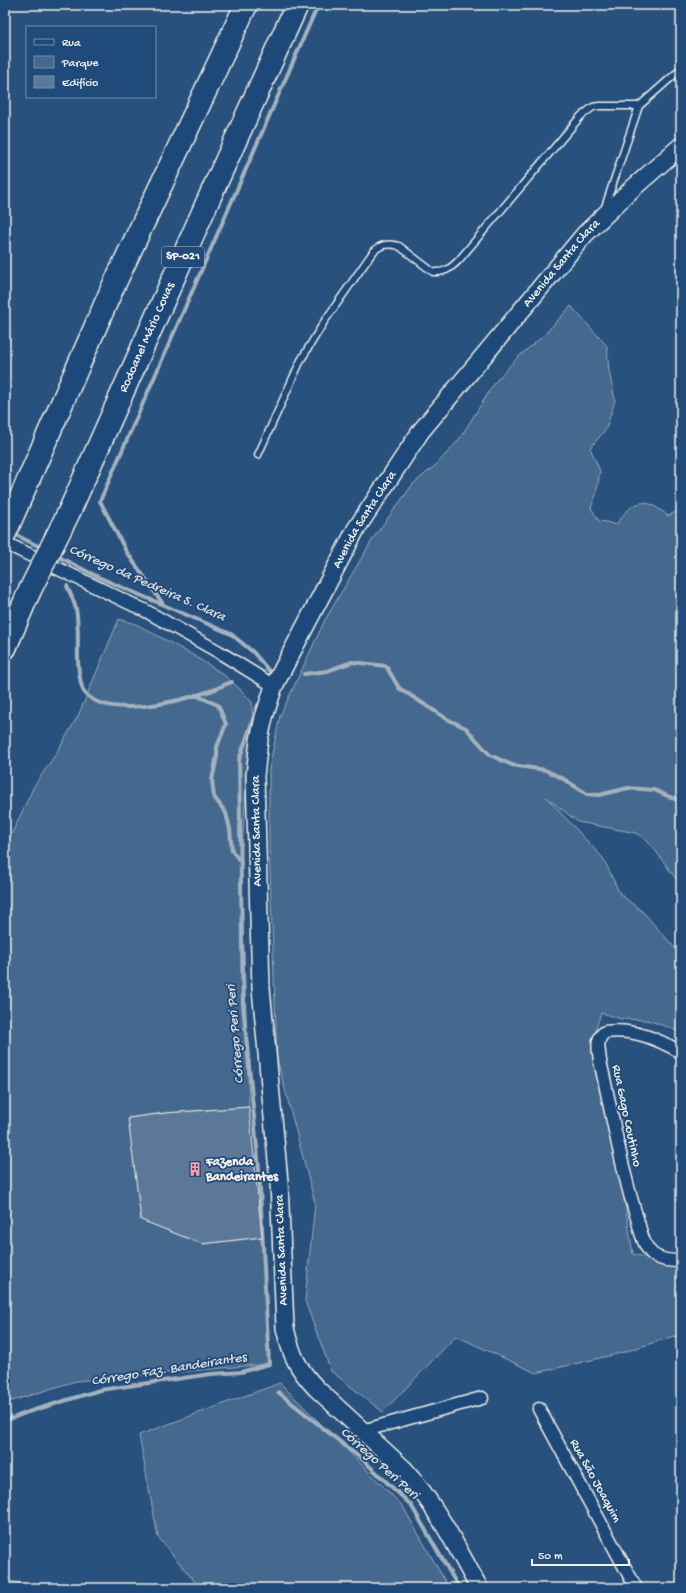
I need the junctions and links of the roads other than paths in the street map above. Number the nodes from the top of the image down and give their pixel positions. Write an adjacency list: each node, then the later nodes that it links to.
1 (246, 5): 8 (highway)
2 (297, 5): 10 (highway, Rodoanel Mário Covas / SP-021, bridge)
3 (681, 69): 4 (lane)
4 (639, 106): 6 (lane); 7 (lane)
5 (681, 146): 6 (street, Avenida Santa Clara)
6 (602, 218): 11 (street, Avenida Santa Clara)
7 (258, 455)
8 (5, 533)
9 (5, 543): 11 (street)
10 (5, 648)
11 (274, 686): 16 (street, Avenida Santa Clara)
12 (681, 1052): 13 (street, Rua Gago Coutinho)
13 (681, 1261)
14 (482, 1398): 16 (street)
15 (539, 1409): 18 (street, Rua São Joaquim)
16 (362, 1431): 17 (street, Avenida Santa Clara)
17 (478, 1588)
18 (636, 1588)

